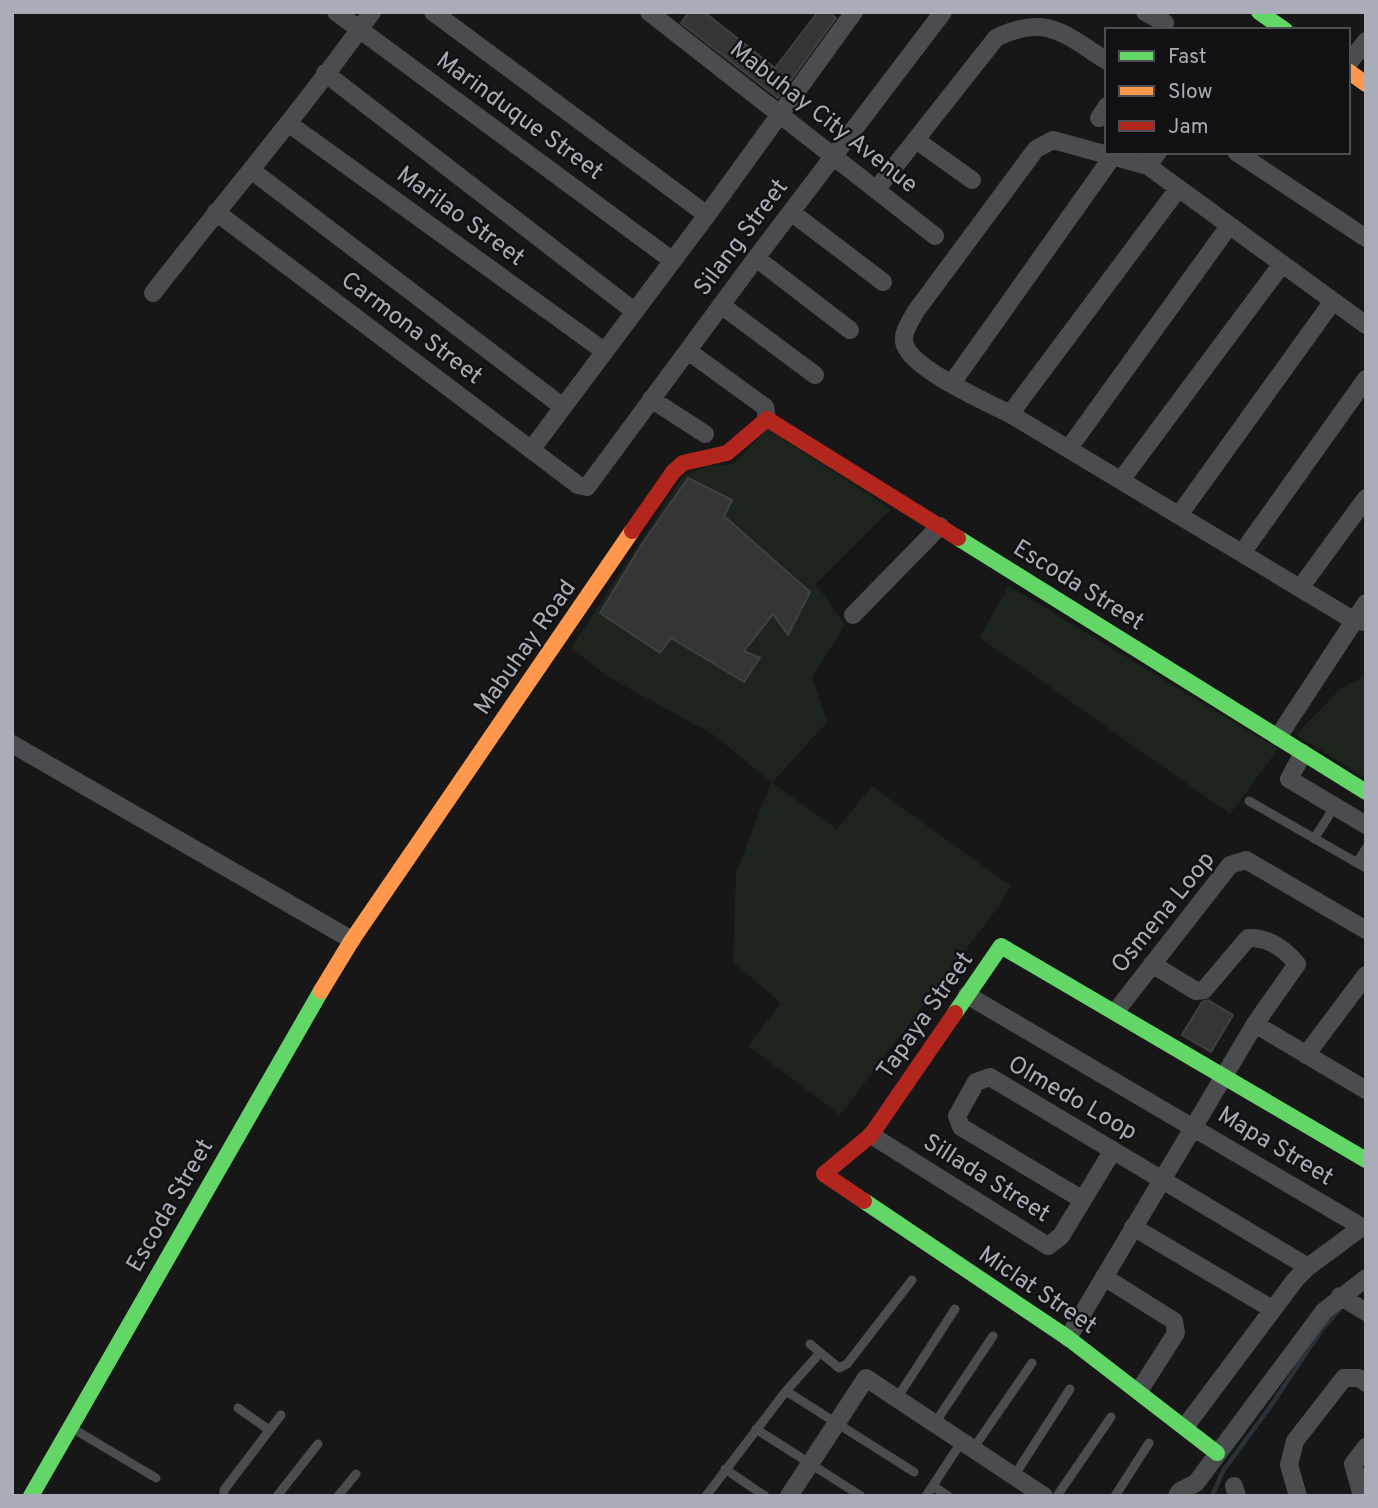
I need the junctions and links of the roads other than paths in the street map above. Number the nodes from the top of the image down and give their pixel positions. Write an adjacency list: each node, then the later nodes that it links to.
1 (336, 12): 11 (street, Marinduque Street)
2 (372, 12): 11 (street)
3 (433, 12): 33 (street)
4 (649, 12): 18 (street, Mabuhay City Avenue)
5 (855, 12): 18 (street)
6 (943, 12): 25 (street, Silang Street)
7 (1145, 12): 9 (street)
8 (1259, 12): 10 (street)
9 (1166, 22)
10 (1282, 28)
11 (360, 30): 16 (street); 38 (street, Marinduque Street)
12 (1366, 41): 14 (street)
13 (1105, 60): 20 (street)
14 (1350, 61)
15 (1350, 72): 17 (street)
16 (325, 74): 19 (street); 44 (street)
17 (1366, 84)
18 (780, 115): 25 (street, Mabuhay City Avenue); 33 (street)
19 (288, 123): 27 (street); 47 (street, Marilao Street)
20 (916, 140): 28 (street); 30 (street)
21 (1105, 154): 51 (street)
22 (1106, 154): 24 (street)
23 (1239, 154): 36 (street)
24 (1113, 156): 26 (street); 51 (street)
25 (834, 157): 30 (street, Mabuhay City Avenue); 32 (street, Silang Street)
26 (1153, 159): 29 (street)
27 (251, 170): 31 (street); 53 (street)
28 (972, 180)
29 (1178, 189): 34 (street); 54 (street)
30 (877, 190): 35 (street, Mabuhay City Avenue)
31 (216, 212): 41 (street); 58 (street, Carmona Street)
32 (791, 212): 37 (street, Silang Street); 40 (street)
33 (707, 215): 38 (street)
34 (1229, 226): 39 (street); 57 (street)
35 (935, 236)
36 (1366, 238)
37 (756, 258): 43 (street, Silang Street); 46 (street)
38 (673, 261): 44 (street)
39 (1282, 264): 42 (street); 59 (street)
40 (883, 282)
41 (153, 293)
42 (1333, 301): 45 (street); 62 (street)
43 (721, 306): 48 (street, Silang Street); 49 (street)
44 (634, 311): 47 (street)
45 (1366, 325)
46 (850, 330)
47 (604, 351): 53 (street)
48 (688, 351): 52 (street, Silang Street); 55 (street)
49 (815, 375)
50 (1366, 379): 64 (street)
51 (952, 383): 54 (street)
52 (651, 399): 56 (street); 60 (street, Silang Street)
53 (563, 407): 58 (street)
54 (1010, 414): 57 (street)
55 (767, 419): 63 (street, Escoda Street); 81 (street, Mabuhay Road)
56 (705, 434)
57 (1069, 448): 59 (street)
58 (531, 450): 60 (street, Carmona Street)
59 (1121, 480): 62 (street)
60 (578, 485)
61 (1366, 498): 65 (street)
62 (1179, 515): 64 (street)
63 (940, 526): 67 (street); 69 (street, Escoda Street)
64 (1242, 553): 65 (street)
65 (1300, 588): 68 (street)
66 (1366, 603): 68 (street)
67 (853, 615)
68 (1359, 621): 69 (street)
69 (1278, 737): 71 (street, Escoda Street)
70 (12, 744): 81 (street)
71 (1303, 753): 72 (street, Escoda Street); 74 (street)
72 (1366, 792)
73 (1249, 801): 76 (lane)
74 (1335, 806): 75 (street); 76 (lane)
75 (1366, 825)
76 (1314, 839): 78 (lane)
77 (1366, 848): 78 (lane)
78 (1357, 863): 79 (lane)
79 (1366, 868)
80 (1366, 930): 82 (street, Osmena Loop)
81 (352, 940): 121 (street, Escoda Street)
82 (1152, 964): 85 (street, Osmena Loop); 86 (street)
83 (1366, 975): 87 (street)
84 (967, 995): 85 (street, Tapaya Street); 90 (street, Mapa Street); 91 (street, Tapaya Street)
85 (1116, 1011): 88 (street, Tapaya Street)
86 (1255, 1024): 87 (street); 88 (street)
87 (1306, 1055): 89 (street)
88 (1224, 1076): 90 (street); 93 (street, Tapaya Street)
89 (1362, 1081)
90 (1193, 1127): 95 (street); 98 (street, Mapa Street)
91 (871, 1135): 94 (street, Tapaya Street); 96 (street, Sillada Street)
92 (1113, 1150): 95 (street, Olmedo Loop); 96 (street, Sillada Street); 96 (street, Olmedo Loop)
93 (1366, 1160)
94 (824, 1174): 107 (street, Miclat Street)
95 (1162, 1179): 97 (street); 98 (street, Olmedo Loop)
96 (1083, 1200)
97 (1133, 1227): 99 (street); 104 (street)
98 (1308, 1267): 104 (street, Mapa Street)
99 (1104, 1277): 107 (street); 114 (street)
100 (1366, 1278): 102 (street)
101 (912, 1279): 109 (lane)
102 (1340, 1296): 105 (street); 129 (street)
103 (955, 1309): 115 (lane)
104 (1272, 1309): 122 (street, Mapa Street)
105 (1366, 1312)
106 (993, 1336): 120 (lane)
107 (1068, 1338): 114 (street, Miclat Street)
108 (810, 1344): 109 (lane)
109 (820, 1353): 113 (lane)
110 (1032, 1363): 127 (lane)
111 (1366, 1382): 154 (street)
112 (1070, 1389): 135 (lane)
113 (786, 1391): 119 (lane); 123 (lane)
114 (1139, 1391): 122 (street, Miclat Street)
115 (897, 1398): 119 (street); 120 (street)
116 (238, 1408): 124 (lane)
117 (281, 1415): 124 (lane)
118 (1111, 1417): 151 (lane)
119 (837, 1423): 130 (street); 132 (lane)
120 (934, 1423): 127 (street)
121 (70, 1427): 134 (lane); 139 (street, Escoda Street)
122 (1185, 1427): 129 (street, Miclat Street)
123 (756, 1429): 130 (lane); 131 (lane)
124 (269, 1430): 140 (lane)
125 (1149, 1443): 152 (lane)
126 (318, 1444): 141 (lane)
127 (968, 1445): 135 (street); 136 (lane)
128 (1366, 1447): 138 (street)
129 (1217, 1453): 137 (street)
130 (810, 1463): 145 (street); 146 (lane)
131 (725, 1469): 143 (lane); 144 (lane)
132 (914, 1472)
133 (356, 1474): 142 (lane)
134 (156, 1478)
135 (1017, 1478): 149 (street); 150 (street)
136 (933, 1486): 147 (lane); 148 (lane)
137 (1195, 1489): 153 (street)
138 (1363, 1491)
139 (31, 1496)
140 (224, 1496)
141 (277, 1496)
142 (338, 1496)
143 (706, 1496)
144 (765, 1496)
145 (789, 1496)
146 (861, 1496)
147 (926, 1496)
148 (948, 1496)
149 (1010, 1496)
150 (1044, 1496)
151 (1057, 1496)
152 (1115, 1496)
153 (1177, 1496)
154 (1298, 1496)

